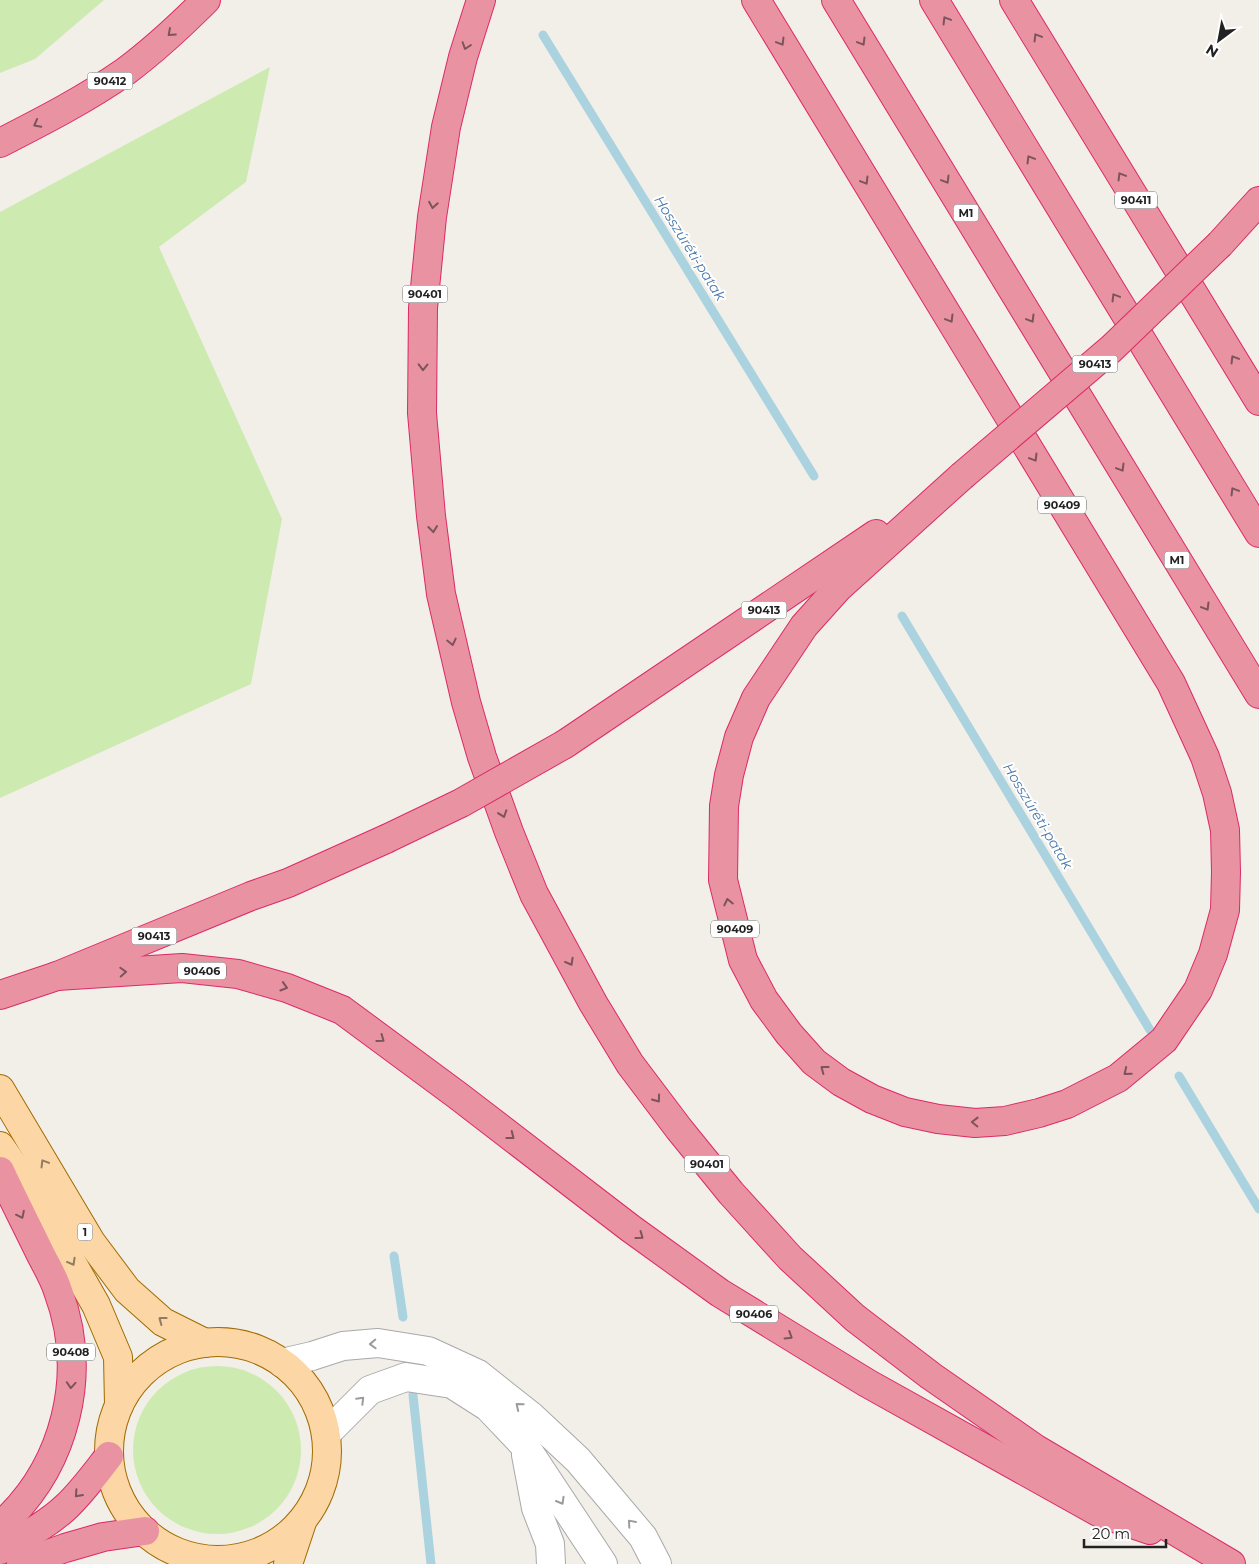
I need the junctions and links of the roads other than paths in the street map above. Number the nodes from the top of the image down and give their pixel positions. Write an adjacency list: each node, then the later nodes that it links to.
1 (206, 0): 7 (highway, 90412, one-way to 7)
2 (481, 0): 30 (highway, 90401, one-way to 30)
3 (756, 0): 12 (highway, 90409, one-way to 12)
4 (836, 0): 14 (highway, M1, one-way to 14)
5 (934, 0): 13 (highway, one-way to 5)
6 (1014, 0): 11 (highway, 90411, one-way to 6)
7 (0, 143)
8 (1259, 202): 10 (highway, 90413)
9 (1259, 218): 10 (highway)
10 (1220, 244): 12 (highway, 90413, bridge)
11 (1259, 401)
12 (962, 476): 15 (highway, 90413, bridge)
13 (1259, 533)
14 (1259, 694)
15 (57, 976): 16 (highway); 30 (highway, 90406, one-way to 30)
16 (9, 992)
17 (0, 1089): 20 (main road, 1, one-way to 17)
18 (0, 1146): 22 (main road, 1, one-way to 22)
19 (0, 1171): 27 (highway, 90408, one-way to 27)
20 (204, 1343): 21 (main road, 1); 22 (main road, 1)
21 (282, 1363): 23 (main road, 1); 36 (lane, one-way to 21)
22 (119, 1405): 25 (main road, 1)
23 (326, 1434): 24 (lane, one-way to 24); 26 (main road, 1)
24 (525, 1446): 32 (lane, one-way to 32); 35 (lane)
25 (109, 1456): 28 (main road, 1); 29 (highway, one-way to 29)
26 (302, 1522): 31 (main road, 1); 34 (main road, 1)
27 (0, 1526)
28 (145, 1531): 31 (main road, 1); 33 (highway)
29 (0, 1550)
30 (1208, 1550): 37 (highway, 90401)
31 (218, 1562)
32 (602, 1563)
33 (21, 1564)
34 (288, 1564)
35 (551, 1564)
36 (657, 1564)
37 (1231, 1564)

